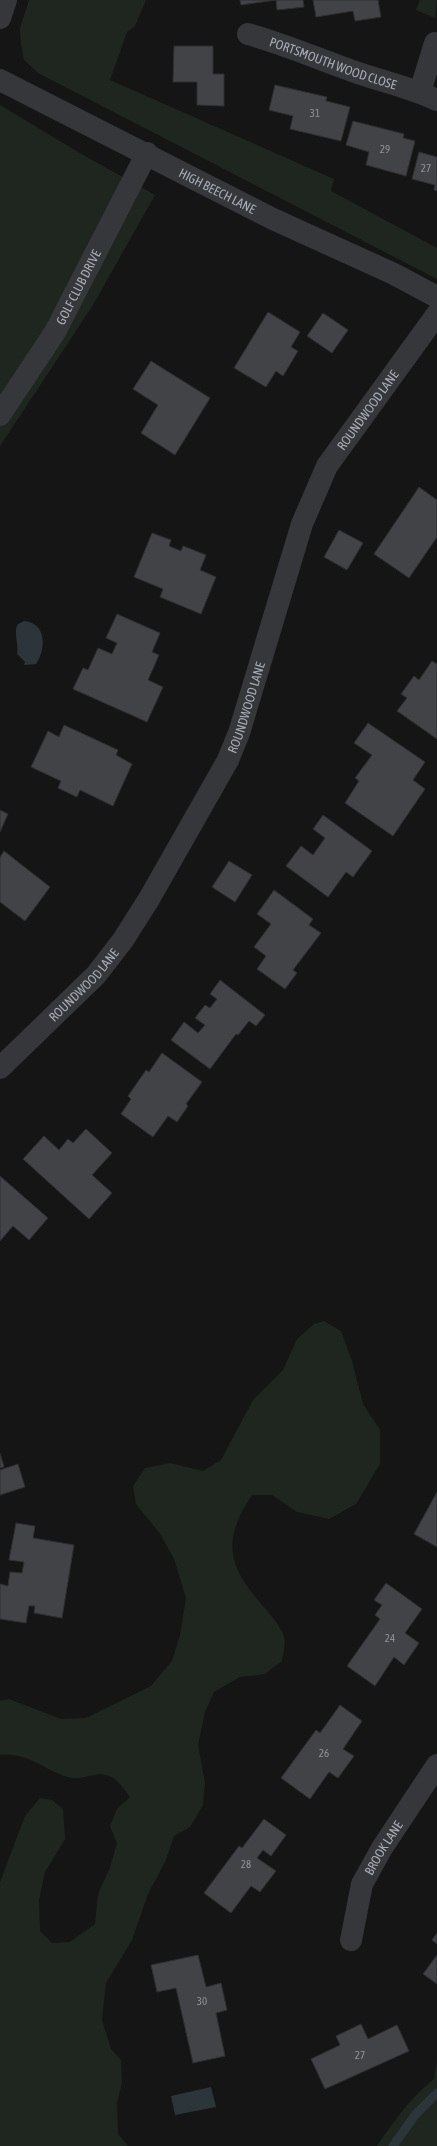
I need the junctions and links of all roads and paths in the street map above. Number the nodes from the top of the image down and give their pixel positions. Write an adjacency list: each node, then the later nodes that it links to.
1 (6, 0): 2 (street)
2 (0, 18)
3 (248, 34): 6 (street, PORTSMOUTH WOOD CLOSE)
4 (435, 43): 6 (street, PORTSMOUTH WOOD CLOSE)
5 (0, 80): 7 (street, HIGH BEECH LANE)
6 (428, 96)
7 (147, 153): 8 (street, HIGH BEECH LANE); 10 (street, GOLF CLUB DRIVE)
8 (437, 297)
9 (437, 314): 11 (street, ROUNDWOOD LANE)
10 (0, 415)
11 (0, 1068)
12 (437, 1765): 13 (street, BROOK LANE)
13 (351, 1940)

